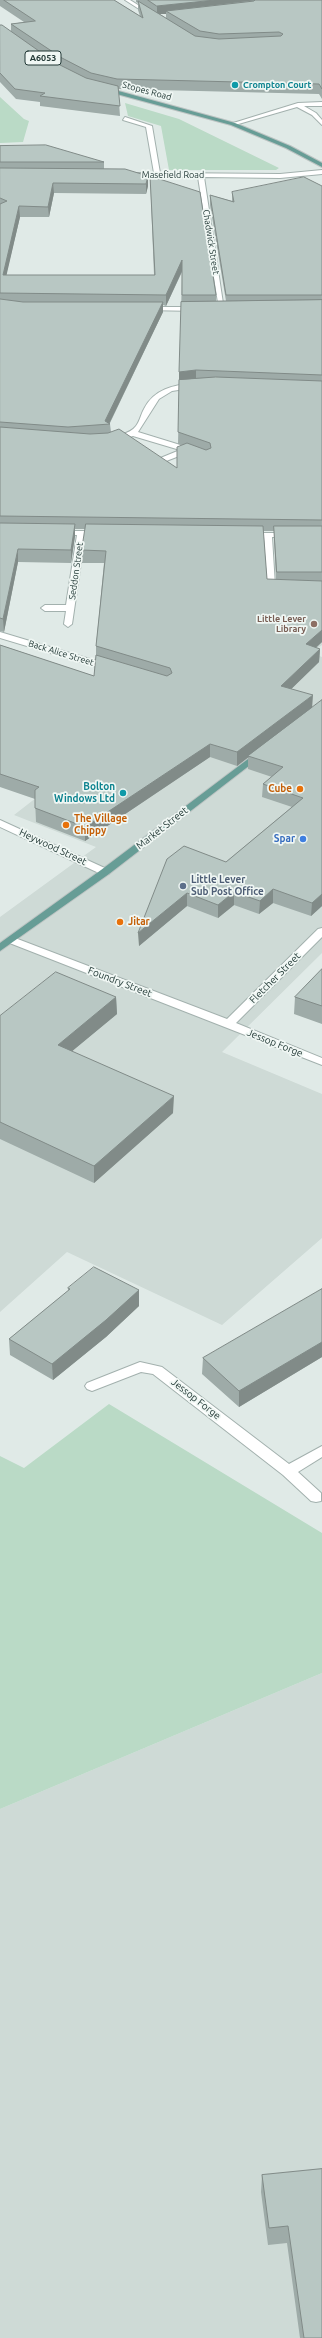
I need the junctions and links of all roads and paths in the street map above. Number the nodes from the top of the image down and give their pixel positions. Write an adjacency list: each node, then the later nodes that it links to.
1 (127, 0): 2 (street)
2 (156, 18)
3 (96, 86): 8 (main road, Stopes Road)
4 (322, 104): 5 (street)
5 (298, 105): 7 (street); 8 (street)
6 (124, 119): 12 (street)
7 (322, 123)
8 (233, 124): 9 (main road, Stopes Road)
9 (322, 165)
10 (322, 172): 13 (street, Masefield Road)
11 (125, 175): 12 (street, Masefield Road)
12 (157, 175): 13 (street, Masefield Road)
13 (201, 176): 17 (street, Chadwick Street)
14 (142, 309): 15 (street)
15 (206, 309)
16 (214, 309): 17 (street)
17 (222, 309): 18 (street)
18 (230, 309)
19 (205, 385): 20 (street)
20 (133, 433): 21 (street); 22 (street)
21 (106, 441)
22 (187, 450): 23 (street); 24 (street)
23 (200, 456)
24 (161, 461)
25 (52, 533): 26 (street)
26 (81, 533): 27 (street); 33 (street, Seddon Street)
27 (111, 533)
28 (236, 534): 29 (street)
29 (268, 535): 30 (street); 31 (street)
30 (322, 535)
31 (286, 589)
32 (45, 608): 33 (street, Seddon Street)
33 (71, 608): 34 (street, Seddon Street)
34 (68, 624)
35 (0, 635): 36 (street, Back Alice Street)
36 (123, 672)
37 (268, 747): 39 (main road, Market Street)
38 (0, 823): 39 (street, Heywood Street)
39 (105, 872): 41 (main road, Market Street)
40 (322, 931): 43 (street, Fletcher Street)
41 (11, 940): 42 (main road, Market Street); 43 (street, Foundry Street)
42 (0, 948)
43 (229, 1024): 44 (street, Jessop Forge)
44 (322, 1062)
45 (92, 1386): 47 (street, Jessop Forge)
46 (322, 1450): 47 (street)
47 (288, 1471): 48 (street, Jessop Forge)
48 (316, 1497)

